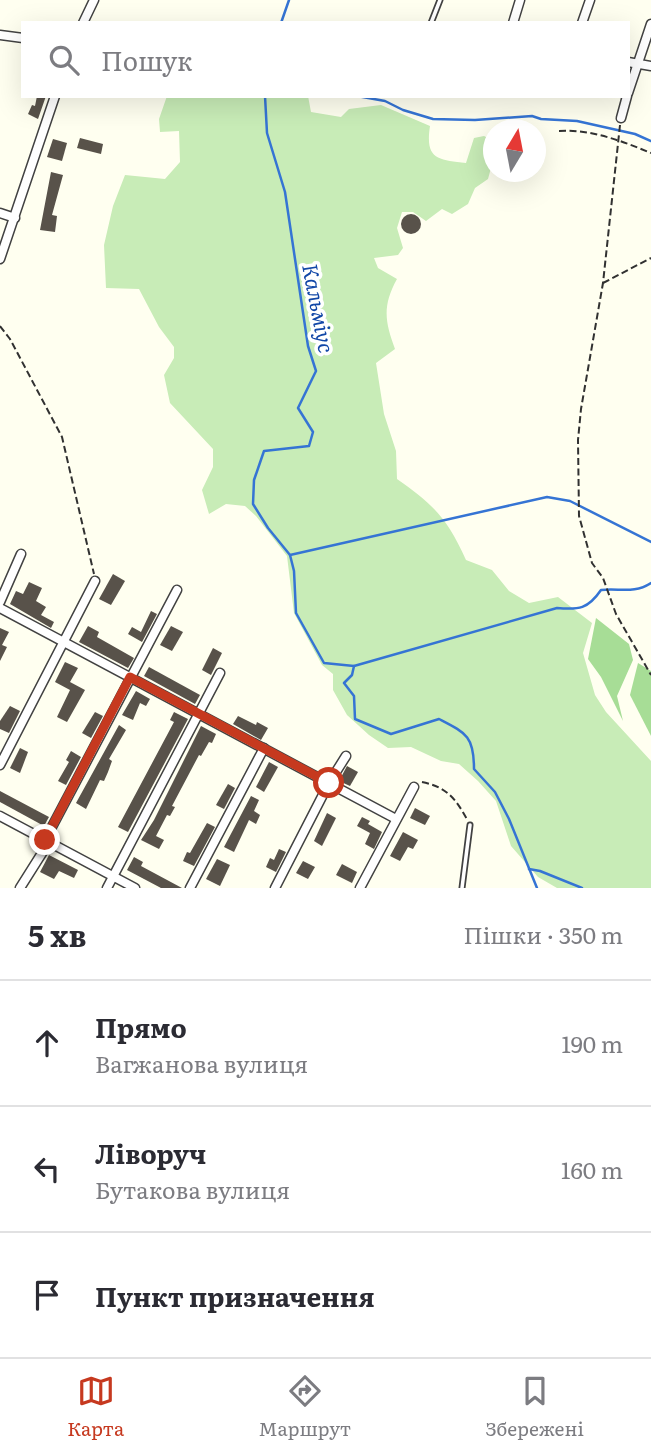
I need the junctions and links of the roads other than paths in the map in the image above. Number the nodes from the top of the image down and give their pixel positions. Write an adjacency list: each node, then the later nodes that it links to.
1 (94, 0): 5 (street)
2 (440, 0): 6 (lane)
3 (520, 0): 7 (street)
4 (590, 0): 8 (street)
5 (84, 21)
6 (432, 21)
7 (514, 21)
8 (583, 21)
9 (651, 24): 12 (street)
10 (0, 35): 11 (street)
11 (21, 38)
12 (633, 62): 13 (street); 14 (street)
13 (651, 66)
14 (630, 82)
15 (54, 98): 19 (street)
16 (627, 98): 17 (street)
17 (621, 118)
18 (0, 212): 19 (street)
19 (15, 218): 20 (street)
20 (0, 259)
21 (21, 554): 24 (street)
22 (95, 581): 26 (street)
23 (177, 590): 28 (street)
24 (0, 602)
25 (0, 608): 26 (street)
26 (64, 641): 28 (street); 32 (street)
27 (220, 673): 29 (street)
28 (130, 677): 29 (street); 38 (street)
29 (198, 713): 30 (street); 39 (street)
30 (264, 748): 33 (street); 43 (street)
31 (346, 756): 33 (street)
32 (0, 765)
33 (329, 783): 36 (street); 44 (street)
34 (414, 787): 36 (street)
35 (0, 816): 38 (street)
36 (396, 819): 45 (street)
37 (470, 825): 46 (lane)
38 (47, 841): 39 (street); 40 (street)
39 (113, 876): 41 (street); 42 (street)
40 (20, 888)
41 (107, 888)
42 (135, 888)
43 (190, 888)
44 (275, 888)
45 (360, 888)
46 (462, 888)

